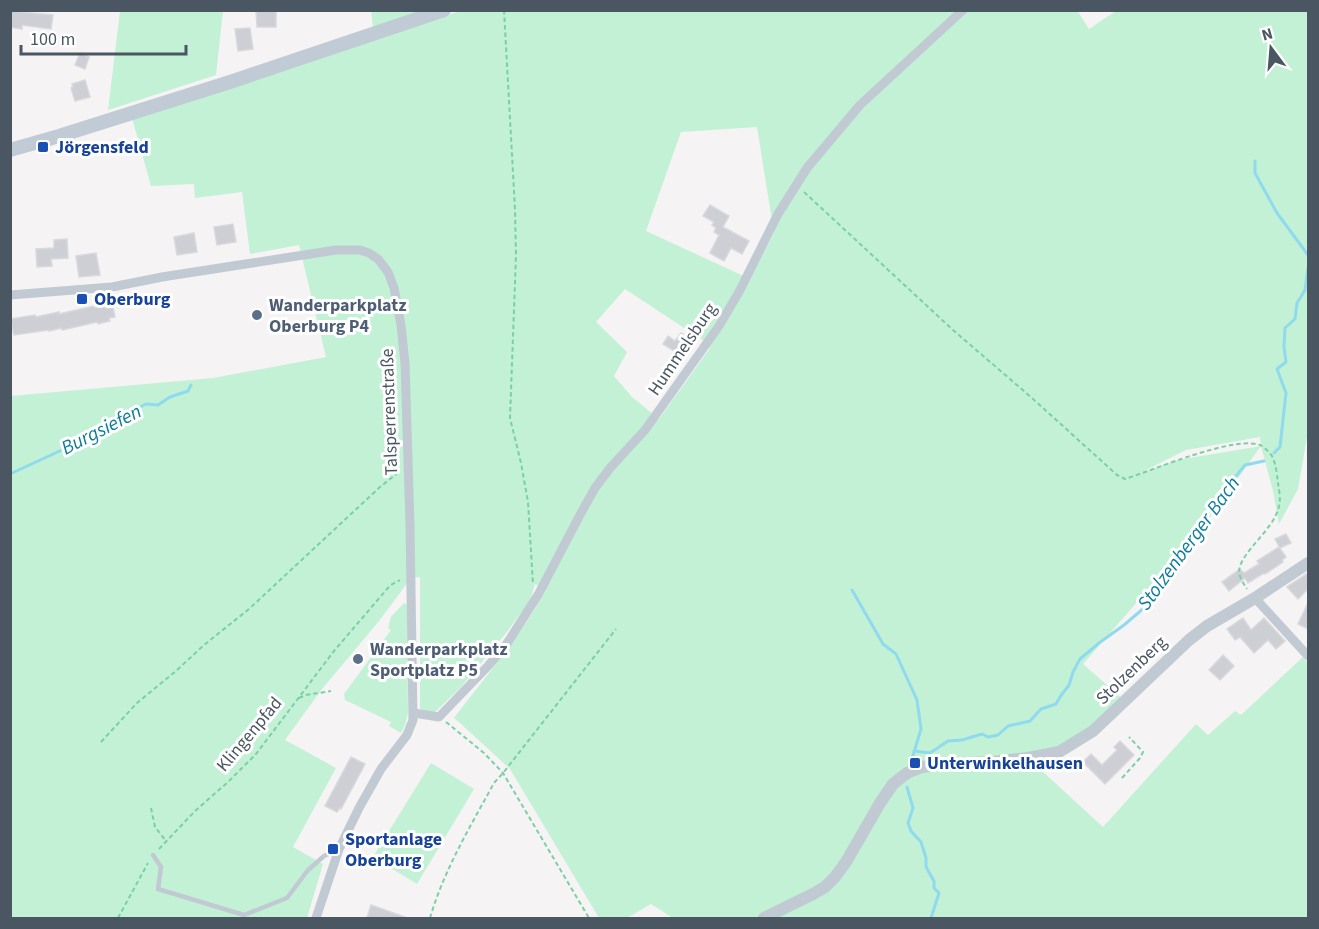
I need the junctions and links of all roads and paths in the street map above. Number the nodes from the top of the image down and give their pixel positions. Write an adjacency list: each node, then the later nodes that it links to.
1 (444, 10): 4 (main road)
2 (504, 10): 10 (path)
3 (963, 10): 5 (street, Hummelsburg)
4 (10, 150)
5 (795, 185): 10 (street, Hummelsburg); 11 (path)
6 (10, 295): 7 (street, Talsperrenstraße)
7 (408, 465): 9 (street, Talsperrenstraße); 19 (path)
8 (1308, 563): 11 (street, Stolzenberg)
9 (411, 578): 15 (path, Klingenpfad); 16 (street, Talsperrenstraße)
10 (538, 596): 17 (street, Hummelsburg)
11 (1255, 598): 13 (street); 26 (street, Stolzenberg)
12 (616, 629): 20 (path)
13 (1308, 656)
14 (331, 691): 15 (path)
15 (297, 699): 23 (path, Klingenpfad)
16 (414, 713): 17 (street); 24 (street, Talsperrenstraße)
17 (439, 717): 20 (path)
18 (1128, 737): 21 (path)
19 (101, 742)
20 (503, 773): 29 (path); 30 (path)
21 (1122, 778)
22 (151, 808): 23 (path)
23 (166, 841): 25 (path, Klingenpfad)
24 (339, 849): 25 (lane); 28 (street, Talsperrenstraße)
25 (155, 854): 27 (path, Klingenpfad)
26 (767, 917)
27 (118, 918)
28 (316, 918)
29 (430, 918)
30 (589, 918)

